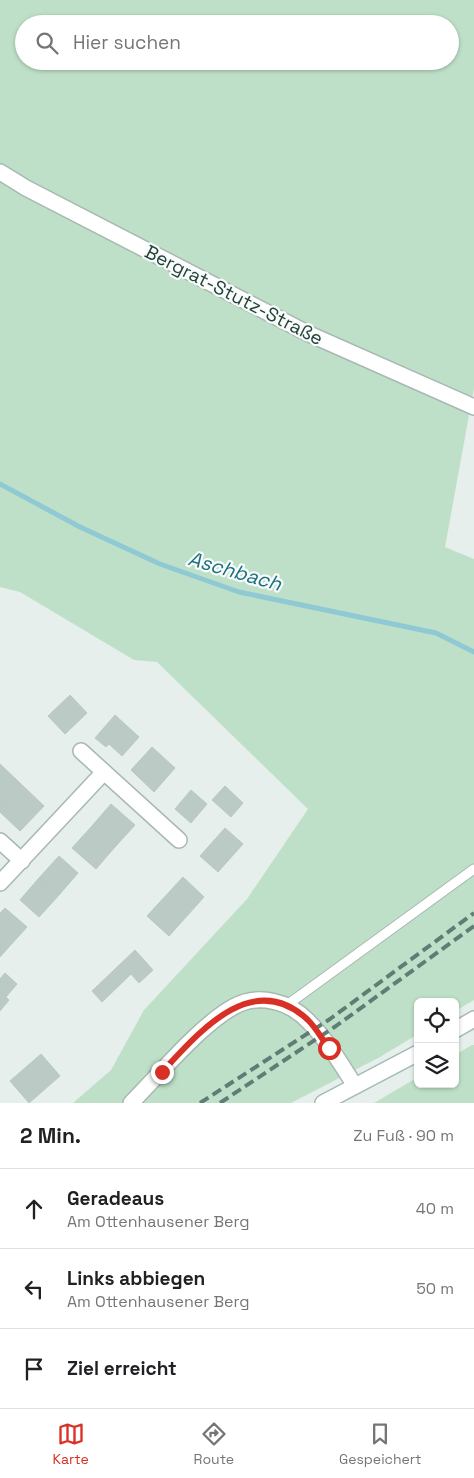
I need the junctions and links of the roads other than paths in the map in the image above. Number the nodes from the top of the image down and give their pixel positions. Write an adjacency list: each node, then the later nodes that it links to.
1 (0, 172): 2 (street, Bergrat-Stutz-Straße)
2 (474, 407)
3 (81, 751): 4 (street)
4 (104, 772): 5 (street); 7 (street)
5 (179, 840)
6 (0, 841): 7 (street)
7 (22, 861): 9 (street)
8 (474, 870): 10 (lane)
9 (0, 883)
10 (287, 1005): 14 (street); 15 (street)
11 (474, 1019): 12 (street)
12 (459, 1028)
13 (414, 1054): 14 (street)
14 (355, 1086): 16 (street)
15 (131, 1103)
16 (322, 1103)

